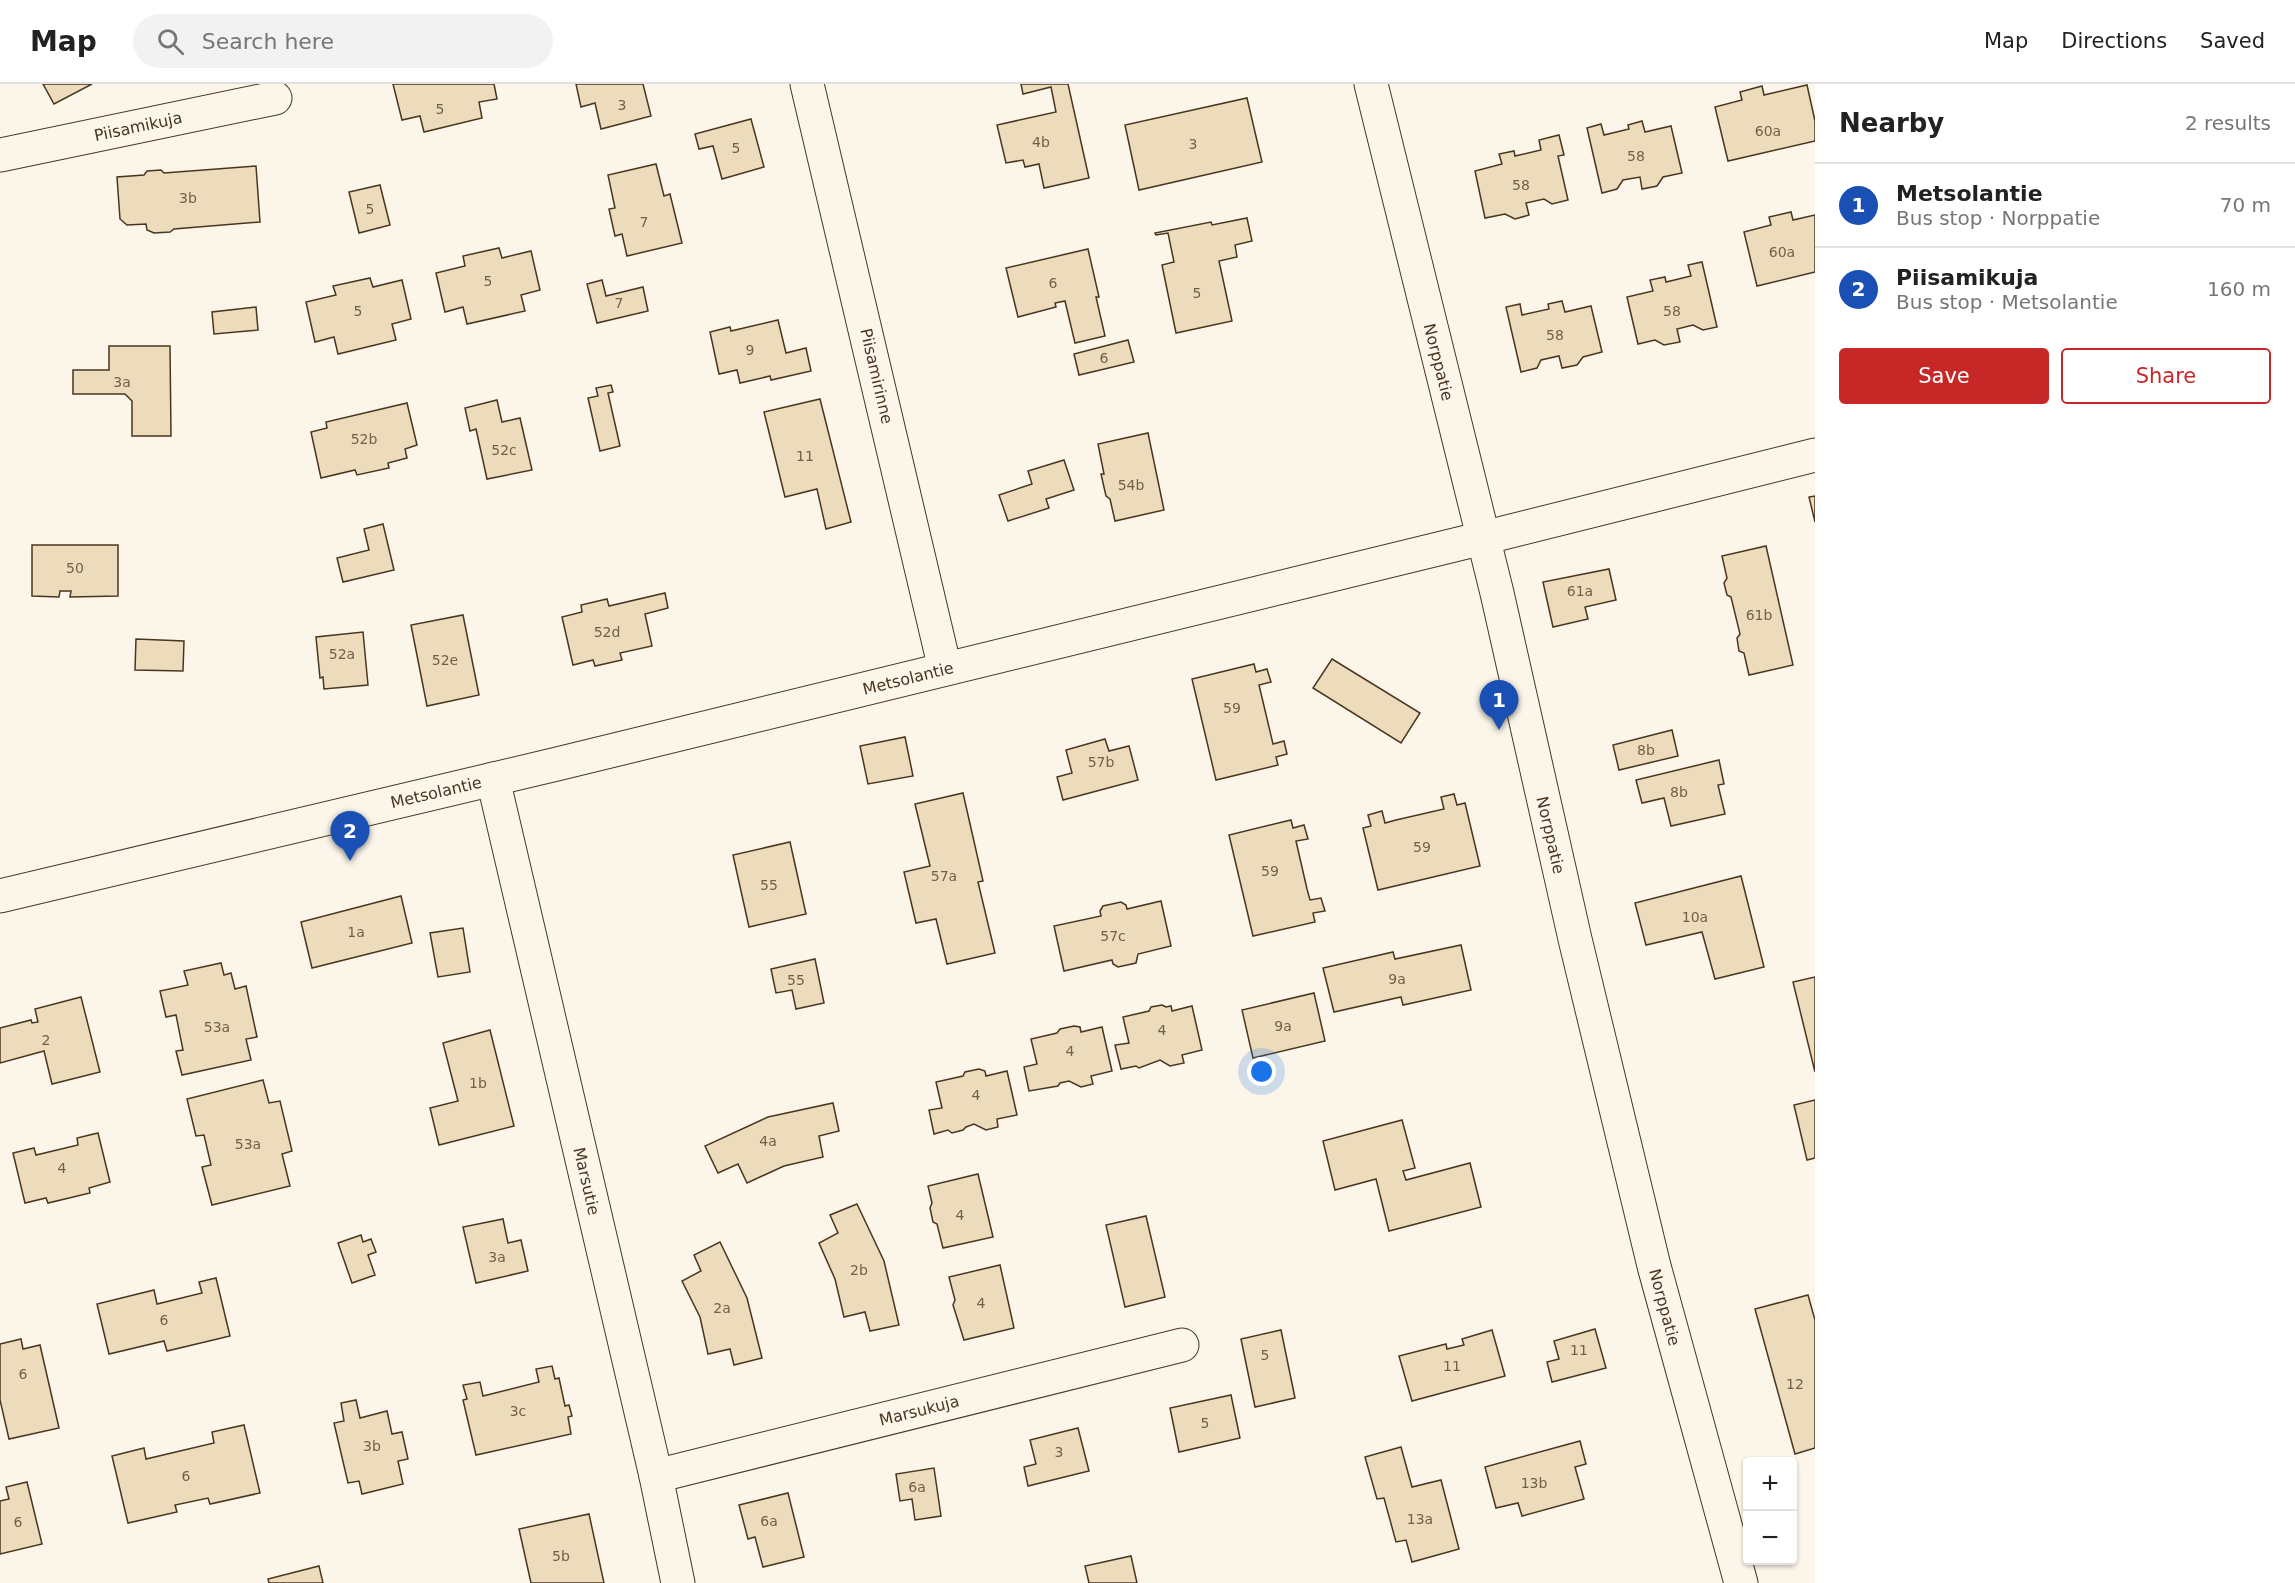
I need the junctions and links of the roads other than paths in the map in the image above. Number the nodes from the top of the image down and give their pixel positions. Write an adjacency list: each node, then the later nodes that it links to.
1 (807, 84): 7 (street, Piisamirinne)
2 (1371, 84): 6 (street, Norppatie)
3 (275, 98): 4 (street, Piisamikuja)
4 (0, 155)
5 (1815, 455): 6 (street, Metsolantie)
6 (1483, 538): 7 (street, Metsolantie); 13 (street, Norppatie)
7 (945, 669): 8 (street, Metsolantie)
8 (493, 779): 9 (street, Metsolantie); 11 (street, Marsutie)
9 (0, 896)
10 (1182, 1345): 11 (street, Marsukuja)
11 (656, 1476): 12 (street, Marsutie)
12 (678, 1583)
13 (1741, 1583)

